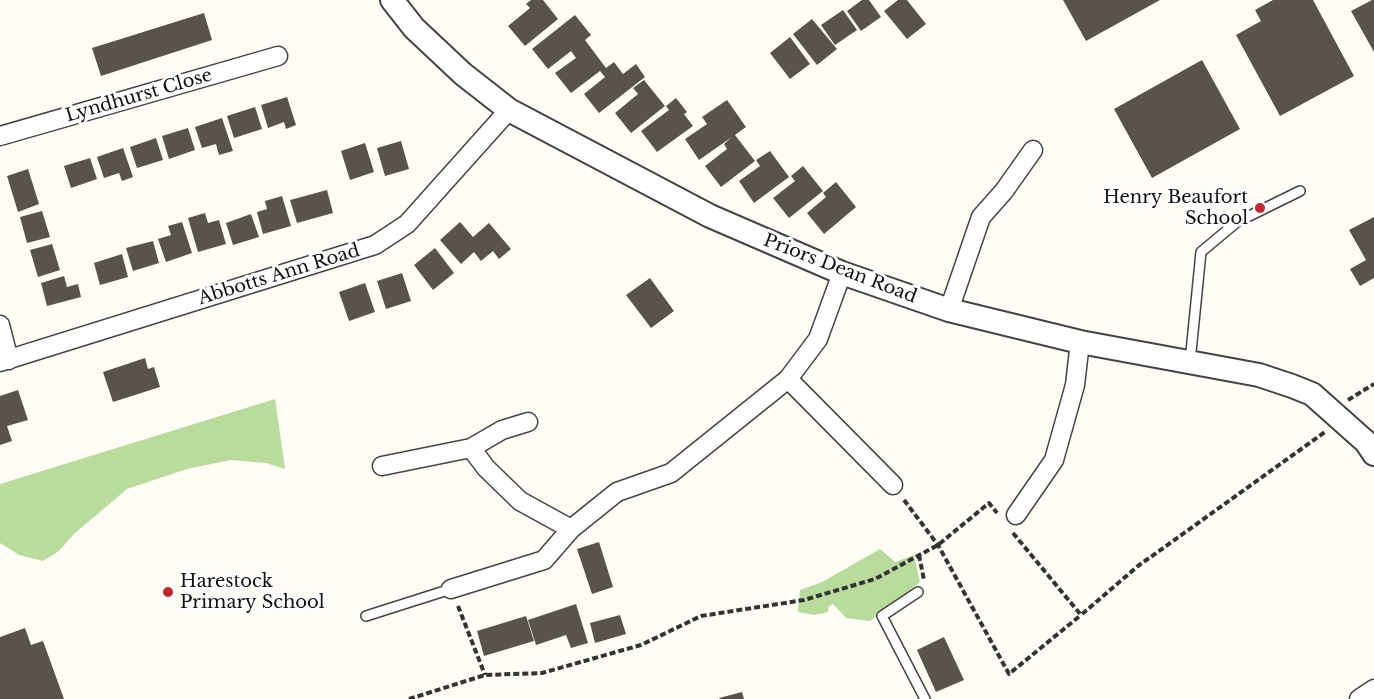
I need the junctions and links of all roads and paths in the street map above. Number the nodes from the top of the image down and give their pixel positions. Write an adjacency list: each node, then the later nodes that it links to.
1 (392, 0): 3 (street, Priors Dean Road)
2 (278, 56): 4 (street, Lyndhurst Close)
3 (509, 110): 7 (street, Priors Dean Road); 11 (street, Abbotts Ann Road)
4 (0, 136)
5 (1033, 150): 8 (street)
6 (1300, 191): 12 (lane)
7 (842, 273): 8 (street, Priors Dean Road); 13 (street)
8 (949, 310): 10 (street, Priors Dean Road)
9 (0, 326): 11 (street)
10 (1080, 342): 12 (street, Priors Dean Road); 21 (street)
11 (5, 361)
12 (1190, 362): 15 (street, Priors Dean Road)
13 (788, 379): 20 (street); 22 (street)
14 (1374, 384): 15 (path)
15 (1342, 420): 18 (street, Priors Dean Road); 27 (path)
16 (528, 422): 17 (street)
17 (471, 448): 19 (street); 22 (street)
18 (1374, 454)
19 (382, 466)
20 (893, 485): 23 (path)
21 (1009, 521): 23 (path); 27 (path)
22 (571, 529): 25 (street)
23 (938, 545): 24 (path); 27 (path)
24 (919, 555): 26 (path); 29 (path)
25 (451, 589): 28 (lane); 29 (path)
26 (918, 592): 32 (lane)
27 (1081, 615)
28 (366, 616)
29 (485, 675): 31 (path)
30 (1374, 688): 33 (street)
31 (409, 699)
32 (925, 699)
33 (1359, 699)

